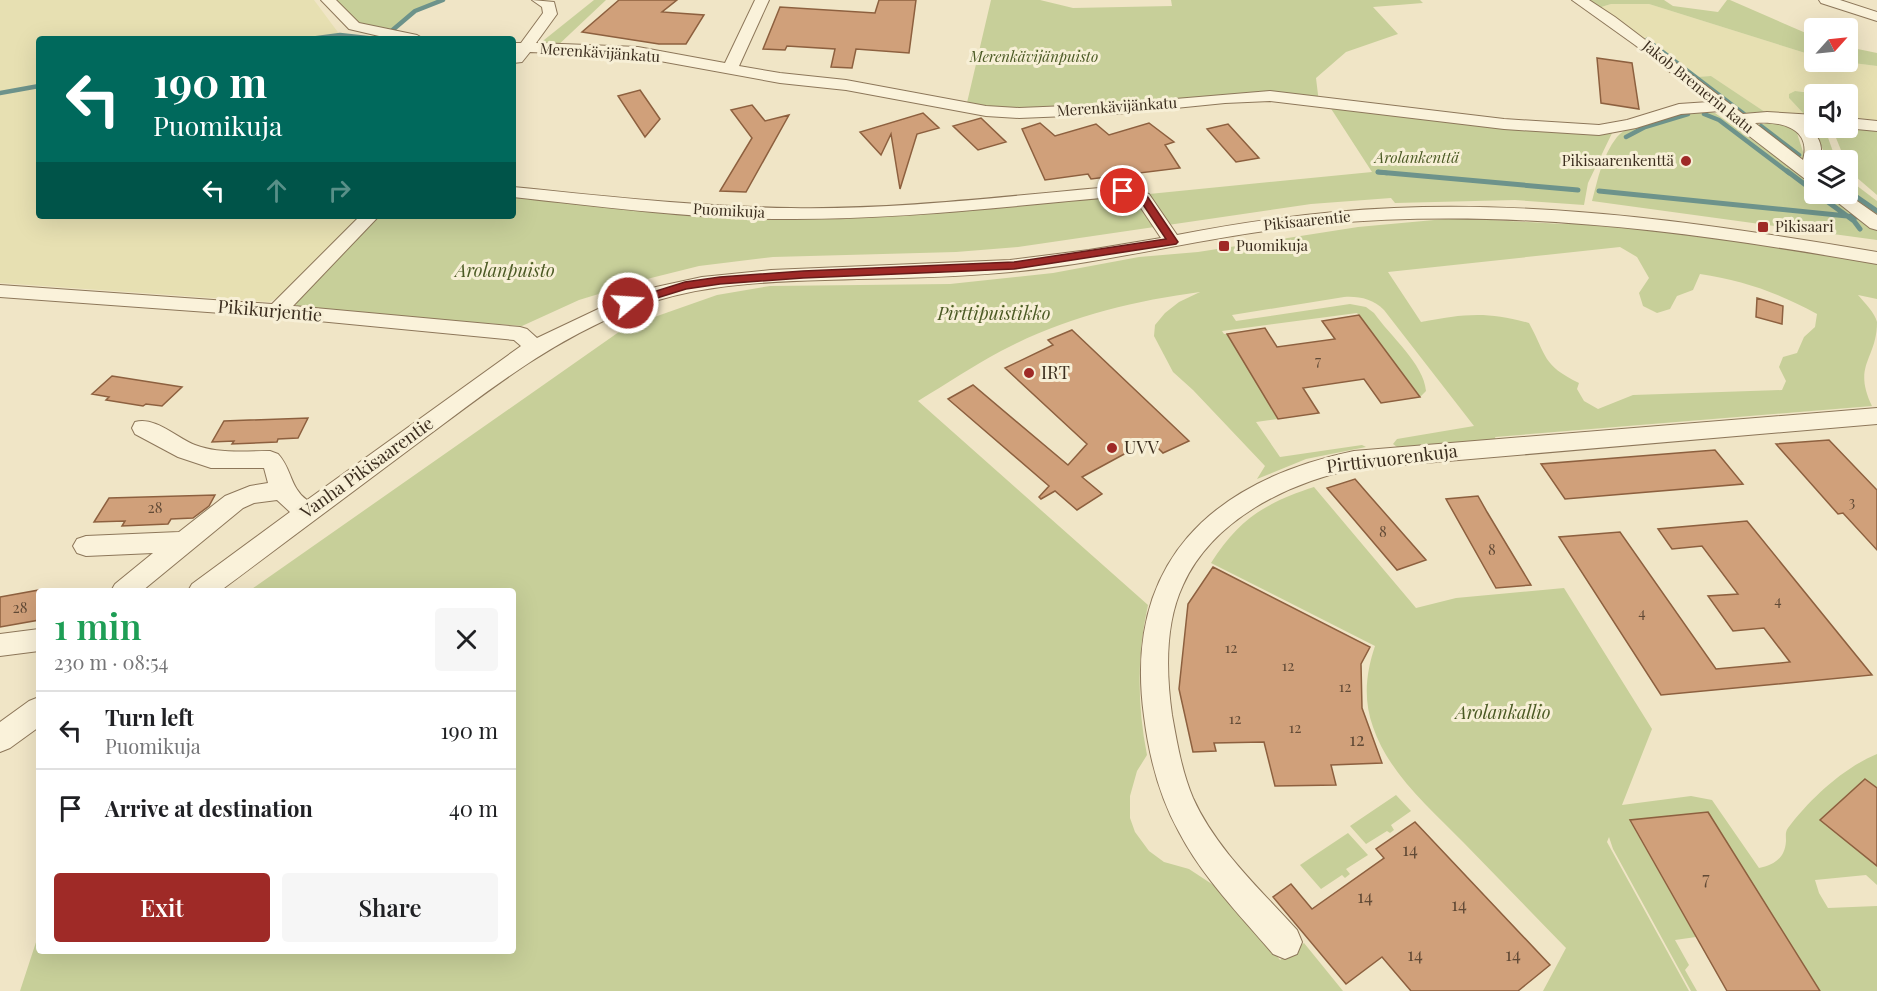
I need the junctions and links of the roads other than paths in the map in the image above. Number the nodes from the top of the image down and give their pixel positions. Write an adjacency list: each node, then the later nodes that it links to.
1 (328, 0): 7 (street)
2 (539, 0): 8 (street)
3 (762, 0): 9 (street)
4 (1579, 0): 11 (street, Jakob Bremerin katu)
5 (1826, 0): 6 (street)
6 (1877, 17)
7 (402, 36)
8 (520, 48): 9 (street, Merenkävijänkatu)
9 (730, 69): 10 (street, Merenkävijänkatu)
10 (1319, 103): 11 (street, Merenkävijänkatu); 12 (street)
11 (1720, 106): 14 (street, Jakob Bremerin katu)
12 (1209, 116)
13 (1784, 117): 14 (street); 15 (street); 18 (street)
14 (1737, 119): 19 (street, Jakob Bremerin katu)
15 (1804, 119)
16 (1858, 124): 17 (street)
17 (1877, 126)
18 (1814, 150)
19 (1804, 170)
20 (516, 192): 24 (street, Puomikuja)
21 (1850, 204): 23 (street)
22 (367, 219): 27 (street)
23 (1877, 224)
24 (1173, 242): 25 (street, Pikisaarentie); 28 (street, Pikisaarentie)
25 (1877, 258)
26 (0, 291): 27 (street, Pikikurjentie)
27 (277, 311): 28 (street, Pikikurjentie)
28 (535, 348): 32 (street, Vanha Pikisaarentie)
29 (1877, 416): 41 (street, Pirttivuorenkuja)
30 (143, 428): 31 (street)
31 (283, 490): 32 (street); 33 (street)
32 (308, 512): 36 (street, Vanha Pikisaarentie)
33 (185, 542): 34 (street); 35 (street)
34 (87, 546)
35 (128, 588)
36 (205, 588)
37 (36, 640): 38 (street)
38 (0, 645)
39 (36, 712): 40 (street)
40 (1, 737)
41 (1285, 942)

